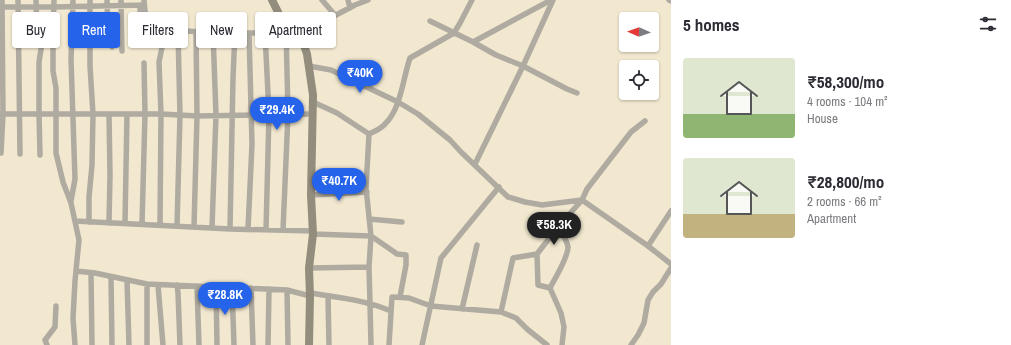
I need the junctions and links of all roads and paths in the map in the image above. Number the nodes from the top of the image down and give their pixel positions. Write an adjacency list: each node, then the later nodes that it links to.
1 (2, 0): 17 (street)
2 (18, 0): 16 (street)
3 (36, 0): 18 (street)
4 (54, 0): 19 (street)
5 (73, 0): 20 (street)
6 (272, 0): 22 (street)
7 (322, 0): 23 (street)
8 (348, 0): 21 (street)
9 (368, 0): 21 (street)
10 (472, 0): 31 (street)
11 (552, 0): 32 (street); 44 (street)
12 (90, 3): 13 (street); 20 (street); 53 (street)
13 (107, 3): 14 (street)
14 (121, 3): 15 (street); 41 (street)
15 (143, 4)
16 (18, 6): 17 (street); 18 (street); 49 (street)
17 (1, 7): 48 (street)
18 (36, 7): 19 (street); 50 (street)
19 (54, 7): 20 (street); 51 (street)
20 (74, 7): 52 (street)
21 (350, 8): 24 (street)
22 (278, 12)
23 (332, 12)
24 (336, 15)
25 (430, 21): 31 (street)
26 (188, 31): 27 (street)
27 (196, 32)
28 (247, 33): 29 (street)
29 (250, 33): 30 (street); 58 (street)
30 (255, 33)
31 (454, 33): 32 (street); 47 (street)
32 (473, 42): 44 (street)
33 (162, 48): 57 (street)
34 (178, 48): 62 (street)
35 (196, 48): 65 (street)
36 (214, 48): 63 (street)
37 (235, 48): 64 (street)
38 (266, 48): 59 (street)
39 (286, 48): 60 (street)
40 (306, 48): 43 (street)
41 (122, 51)
42 (144, 63): 56 (street)
43 (309, 66): 46 (street); 47 (street)
44 (523, 66): 45 (street); 71 (street)
45 (577, 93)
46 (313, 102): 61 (street); 67 (street)
47 (398, 102): 67 (street); 71 (street)
48 (2, 114): 49 (street); 68 (street)
49 (20, 114): 50 (street); 69 (street)
50 (38, 114): 51 (street); 70 (street)
51 (56, 114): 52 (street); 76 (street)
52 (72, 114): 53 (street); 76 (street)
53 (93, 114): 54 (street); 80 (street)
54 (109, 114): 55 (street); 82 (street)
55 (127, 114): 56 (street); 83 (street)
56 (145, 114): 57 (street); 84 (street)
57 (161, 114): 62 (street); 85 (street)
58 (252, 114): 59 (street); 64 (street); 91 (street)
59 (269, 114): 60 (street); 92 (street)
60 (288, 114): 61 (street); 93 (street)
61 (313, 114): 74 (street)
62 (180, 115): 65 (street); 86 (street)
63 (216, 115): 64 (street); 65 (street); 89 (street)
64 (233, 115): 90 (street)
65 (197, 116): 87 (street)
66 (645, 121): 75 (street)
67 (369, 134): 73 (street)
68 (2, 153)
69 (20, 154)
70 (40, 155)
71 (475, 164): 72 (street)
72 (499, 187): 75 (street); 122 (street)
73 (367, 192): 74 (street); 78 (street)
74 (311, 195): 94 (street)
75 (582, 200): 88 (street); 97 (street)
76 (71, 203): 79 (street)
77 (671, 211): 97 (street)
78 (369, 219): 81 (street); 95 (street)
79 (75, 221): 80 (street); 103 (street)
80 (89, 222): 82 (street)
81 (402, 222)
82 (109, 223): 83 (street)
83 (125, 223): 84 (street)
84 (142, 224): 85 (street)
85 (160, 225): 86 (street)
86 (177, 226): 87 (street)
87 (194, 227): 89 (street)
88 (558, 227): 98 (street); 114 (street)
89 (212, 228): 90 (street)
90 (230, 229): 91 (street)
91 (248, 229): 92 (street)
92 (266, 230): 93 (street)
93 (283, 230): 94 (street)
94 (313, 232): 95 (street); 100 (street)
95 (371, 236): 101 (street); 119 (street)
96 (477, 245): 123 (street)
97 (648, 246): 99 (street)
98 (537, 254): 114 (street); 125 (street)
99 (671, 264)
100 (309, 268): 101 (street); 117 (street)
101 (368, 268): 120 (street)
102 (671, 268): 147 (street)
103 (76, 271): 104 (street); 127 (street)
104 (91, 273): 105 (street); 128 (street)
105 (111, 277): 106 (street); 129 (street)
106 (127, 280): 107 (street); 130 (street)
107 (147, 284): 108 (street); 131 (street)
108 (158, 284): 109 (street); 132 (street)
109 (177, 285): 110 (street); 133 (street)
110 (196, 286): 111 (street); 134 (street)
111 (216, 287): 112 (street); 135 (street)
112 (232, 288): 113 (street); 136 (street)
113 (251, 288): 115 (street); 137 (street)
114 (550, 288): 146 (street)
115 (269, 289): 116 (street); 138 (street)
116 (287, 290): 117 (street); 139 (street)
117 (310, 294): 118 (street); 140 (street)
118 (328, 296): 120 (street); 141 (street)
119 (400, 297): 122 (street); 124 (street)
120 (370, 304): 124 (street); 142 (street)
121 (56, 306): 126 (street)
122 (430, 306): 123 (street); 144 (street)
123 (462, 309): 125 (street)
124 (391, 311): 143 (street)
125 (501, 312): 145 (street)
126 (47, 345)
127 (75, 345)
128 (92, 345)
129 (112, 345)
130 (129, 345)
131 (147, 345)
132 (163, 345)
133 (180, 345)
134 (199, 345)
135 (217, 345)
136 (234, 345)
137 (253, 345)
138 (268, 345)
139 (288, 345)
140 (309, 345)
141 (329, 345)
142 (371, 345)
143 (389, 345)
144 (422, 345)
145 (547, 345)
146 (562, 345)
147 (631, 345)

